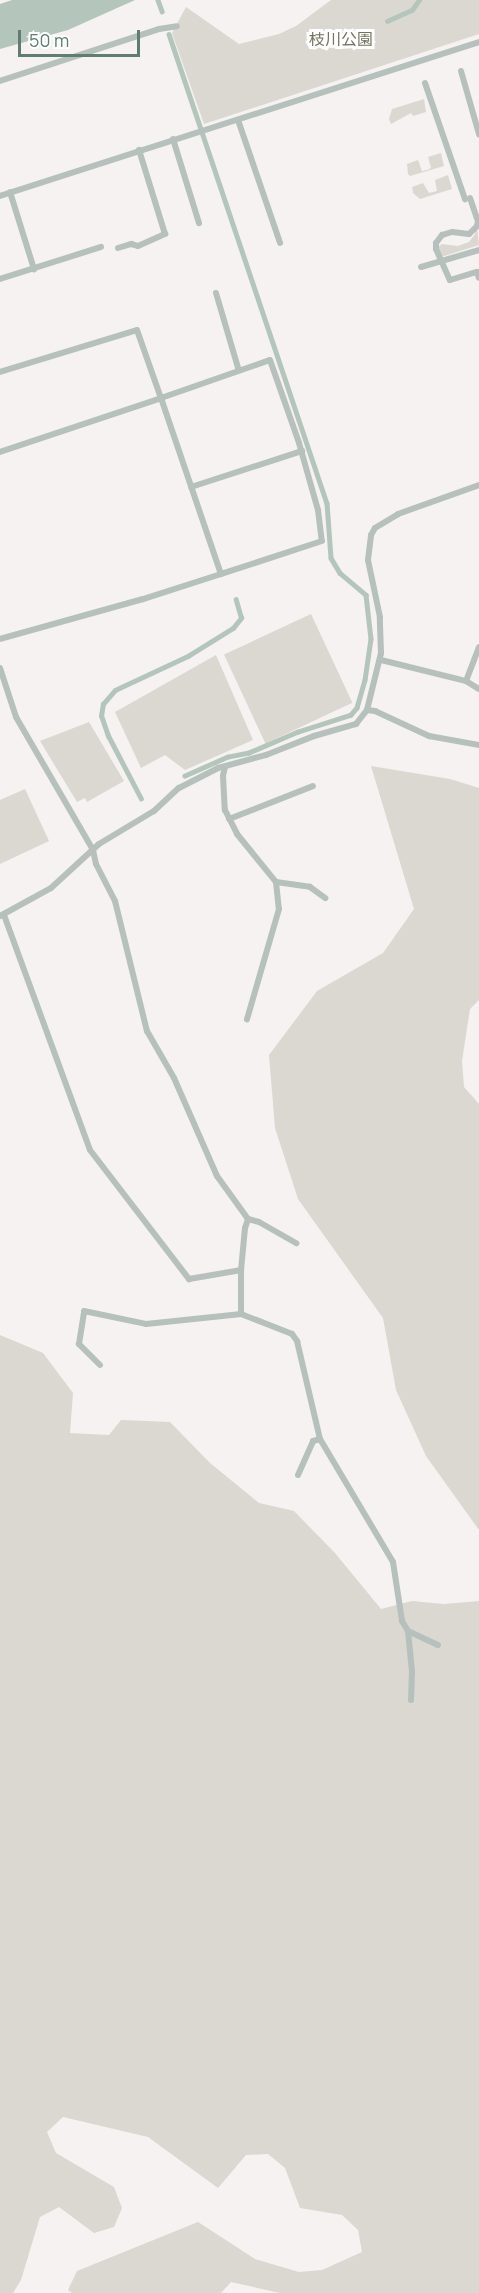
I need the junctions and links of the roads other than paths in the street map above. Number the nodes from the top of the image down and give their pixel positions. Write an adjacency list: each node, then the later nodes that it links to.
1 (177, 26): 4 (street)
2 (479, 42): 6 (street)
3 (460, 71): 7 (street)
4 (0, 81)
5 (425, 83): 17 (street)
6 (238, 120): 8 (street); 13 (street)
7 (479, 134)
8 (173, 139): 9 (street); 12 (street)
9 (139, 150): 10 (street); 15 (street)
10 (10, 192): 11 (street); 19 (street)
11 (0, 196)
12 (199, 223)
13 (280, 243)
14 (101, 247): 19 (street)
15 (118, 248)
16 (479, 250): 17 (street)
17 (442, 261): 18 (street); 20 (street)
18 (421, 267)
19 (34, 269): 21 (street)
20 (479, 278)
21 (0, 279)
22 (216, 293): 23 (street)
23 (239, 371): 25 (street); 26 (street)
24 (0, 372): 25 (street)
25 (161, 398): 27 (street); 29 (street)
26 (302, 451): 29 (street); 30 (street)
27 (0, 452)
28 (479, 485): 33 (street)
29 (191, 487): 30 (street)
30 (221, 574): 31 (street)
31 (0, 639)
32 (479, 647): 35 (street)
33 (381, 660): 35 (street); 37 (street)
34 (0, 668): 42 (street)
35 (466, 681): 36 (street)
36 (479, 689)
37 (367, 710): 38 (street); 39 (street)
38 (479, 745)
39 (225, 766): 41 (street); 42 (street)
40 (313, 786): 41 (street)
41 (229, 819): 43 (street)
42 (93, 850): 45 (street); 47 (street)
43 (276, 882): 44 (street); 46 (street)
44 (325, 898)
45 (2, 915): 49 (street)
46 (247, 1019)
47 (248, 1219): 48 (street); 49 (street)
48 (296, 1243)
49 (241, 1270): 50 (street)
50 (241, 1314): 51 (street); 52 (street)
51 (100, 1365)
52 (320, 1439): 53 (street); 54 (street)
53 (298, 1475)
54 (408, 1631): 55 (street); 56 (street)
55 (438, 1646)
56 (411, 1700)

